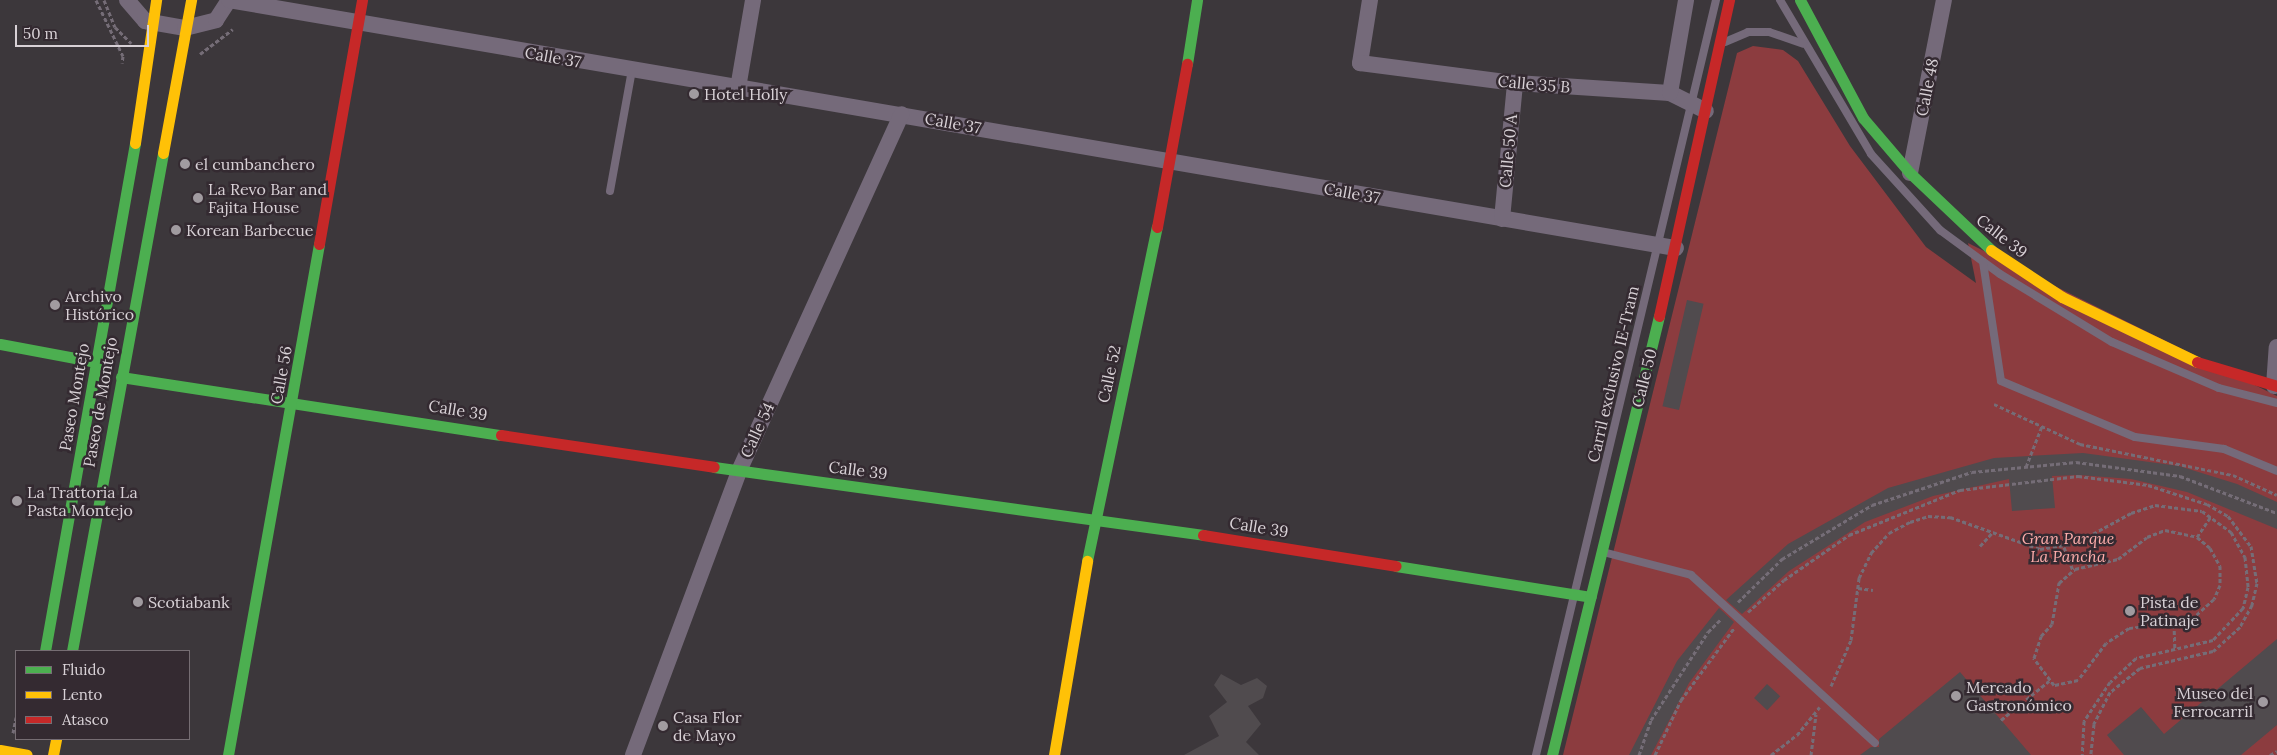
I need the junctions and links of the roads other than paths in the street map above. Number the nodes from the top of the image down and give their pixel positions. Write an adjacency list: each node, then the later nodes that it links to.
1 (127, 0): 16 (street)
2 (156, 0): 16 (main road, Paseo Montejo)
3 (191, 0): 17 (main road)
4 (229, 0): 15 (street, Calle 37); 17 (street)
5 (362, 0): 15 (main road, Calle 56)
6 (752, 0): 23 (street)
7 (1197, 0): 27 (main road, Calle 52)
8 (1370, 0): 22 (street, Calle 35 B)
9 (1686, 0): 24 (street)
10 (1716, 0): 20 (lane, Carril exclusivo IE-Tram)
11 (1729, 0): 18 (main road, Calle 50)
12 (1780, 0): 19 (lane)
13 (1800, 0): 28 (main road, Calle 39)
14 (1944, 0): 28 (street, Calle 48)
15 (358, 23): 21 (street, Calle 37); 40 (main road, Calle 56)
16 (154, 25): 17 (street); 37 (main road, Paseo Montejo)
17 (184, 28): 38 (main road, Paseo de Montejo)
18 (1720, 44): 19 (lane); 20 (lane); 25 (main road, Calle 50)
19 (1803, 44): 34 (lane)
20 (1704, 51): 25 (lane, Carril exclusivo IE-Tram)
21 (632, 70): 23 (street, Calle 37); 29 (lane)
22 (1515, 83): 24 (street, Calle 35 B); 30 (street, Calle 50 A)
23 (738, 88): 26 (street, Calle 37)
24 (1670, 93): 25 (street, Calle 35 B)
25 (1698, 107): 32 (lane, Carril exclusivo IE-Tram); 33 (main road, Calle 50)
26 (902, 114): 27 (street, Calle 37); 42 (street, Calle 54)
27 (1171, 162): 30 (street, Calle 37); 44 (main road, Calle 52)
28 (1910, 174): 31 (main road, Calle 39)
29 (610, 191)
30 (1502, 219): 32 (street, Calle 37)
31 (1980, 242): 34 (lane); 39 (main road, Calle 39)
32 (1658, 246): 33 (street, Calle 37); 46 (lane, Carril exclusivo IE-Tram)
33 (1676, 248): 45 (main road, Calle 50)
34 (1983, 263): 41 (lane); 43 (lane)
35 (0, 344): 37 (main road)
36 (2277, 348): 39 (street)
37 (96, 362): 48 (main road, Paseo Montejo)
38 (121, 377): 40 (main road, Calle 39); 49 (main road, Paseo de Montejo)
39 (2276, 386)
40 (293, 401): 42 (main road, Calle 39); 56 (main road, Calle 56)
41 (2277, 403)
42 (739, 471): 44 (main road, Calle 39); 57 (street, Calle 54)
43 (2277, 472)
44 (1094, 517): 46 (main road, Calle 39); 58 (main road, Calle 52)
45 (1602, 552): 47 (main road, Calle 50); 52 (lane)
46 (1574, 594): 47 (main road, Calle 39); 59 (lane, Carril exclusivo IE-Tram)
47 (1591, 597): 60 (main road, Calle 50)
48 (45, 650)
49 (72, 650)
50 (29, 740): 54 (main road)
51 (56, 740): 55 (main road)
52 (1875, 743)
53 (0, 750): 54 (main road)
54 (26, 755)
55 (54, 755)
56 (228, 755)
57 (633, 755)
58 (1054, 755)
59 (1536, 755)
60 (1552, 755)

